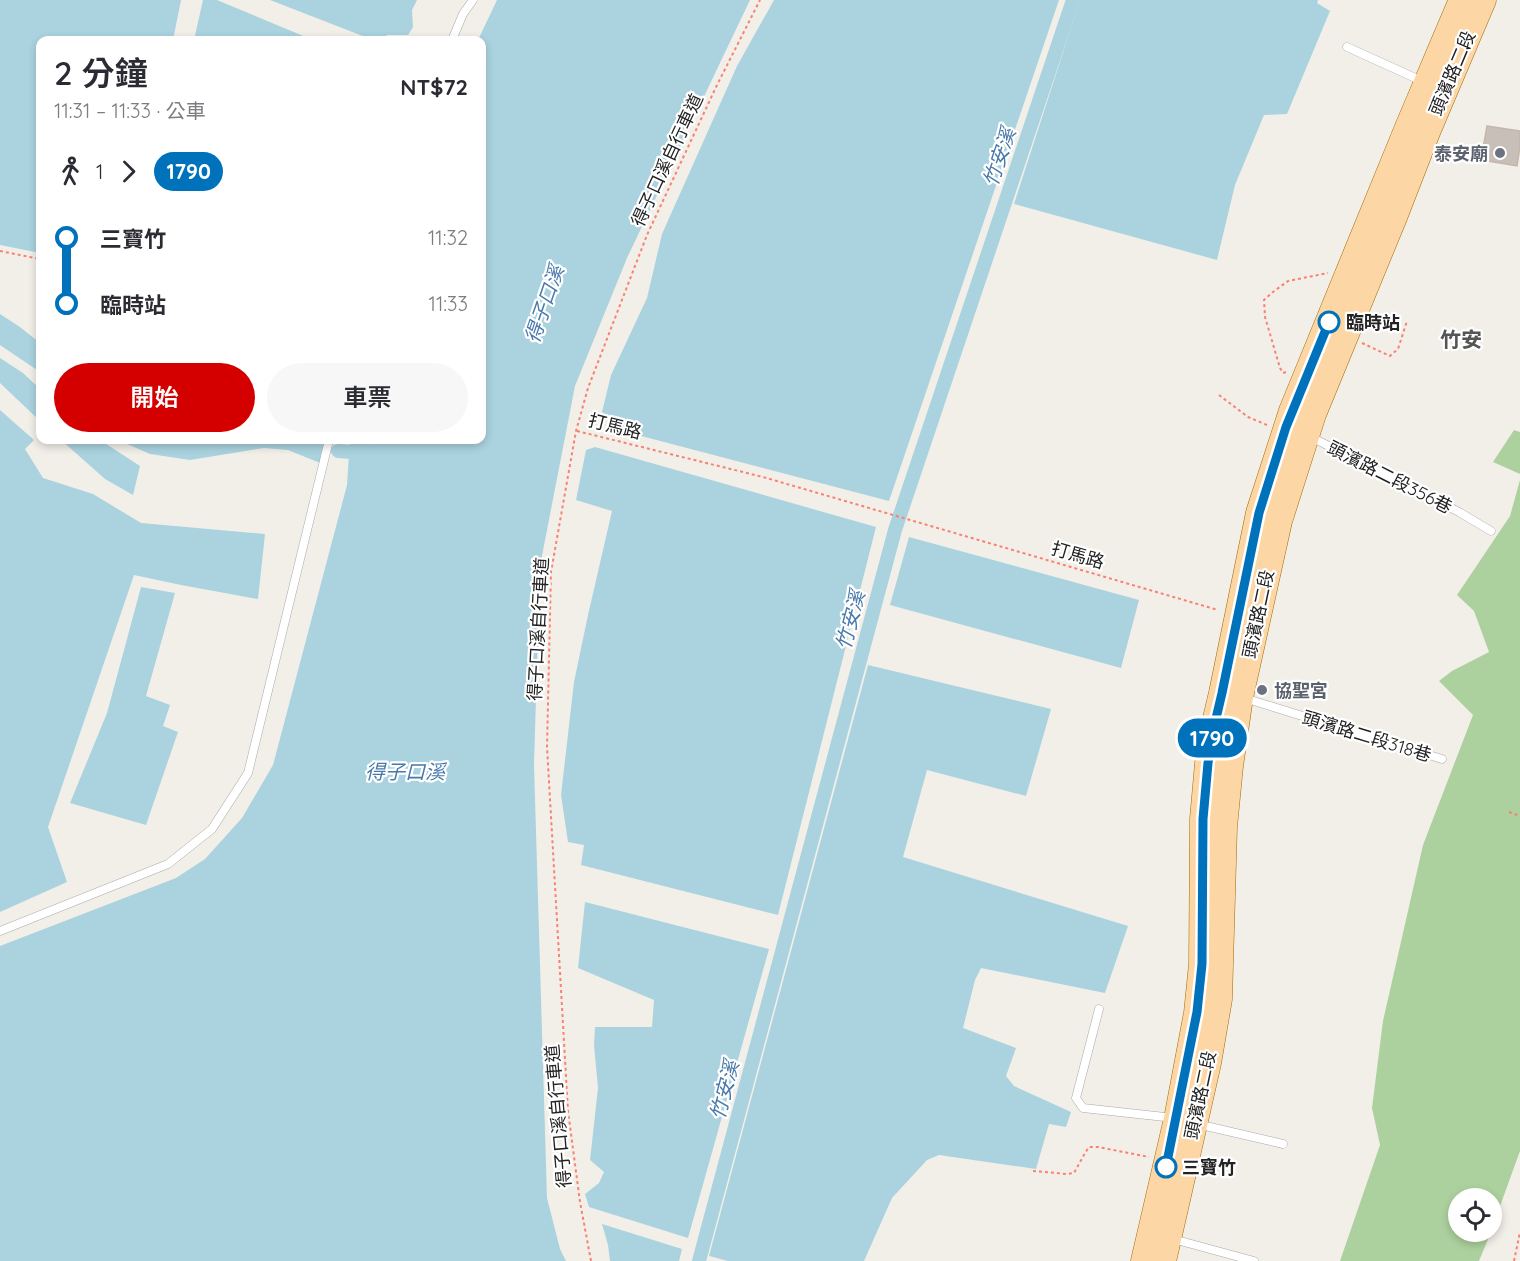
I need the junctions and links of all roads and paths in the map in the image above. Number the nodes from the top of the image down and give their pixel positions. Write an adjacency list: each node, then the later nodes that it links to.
1 (473, 0): 5 (lane)
2 (760, 0): 17 (path, 得子口溪自行車道)
3 (1462, 0): 7 (main road, 頭濱路二段)
4 (1483, 0): 8 (main road, 頭濱路二段)
5 (454, 36)
6 (1347, 47): 7 (lane)
7 (1426, 83): 8 (main road, 頭濱路二段)
8 (1418, 128): 9 (main road, 頭濱路二段)
9 (1385, 212): 12 (main road, 頭濱路二段); 14 (main road, 頭濱路二段)
10 (0, 251): 11 (path)
11 (36, 258)
12 (1350, 269): 15 (main road, 頭濱路二段); 15 (path)
13 (1407, 321): 14 (path)
14 (1346, 335): 18 (main road, 頭濱路二段)
15 (1310, 367): 18 (main road, 頭濱路二段)
16 (1219, 395): 18 (path)
17 (576, 431): 21 (path, 打馬路); 34 (path, 得子口溪自行車道)
18 (1292, 432): 20 (lane, 頭濱路二段356巷); 21 (main road, 頭濱路二段); 22 (main road, 頭濱路二段)
19 (328, 444): 26 (lane)
20 (1491, 531)
21 (1238, 616): 22 (main road, 頭濱路二段)
22 (1231, 695): 23 (lane, 頭濱路二段318巷); 28 (main road, 頭濱路二段)
23 (1442, 759)
24 (1509, 812): 25 (path)
25 (1520, 816)
26 (0, 931)
27 (1100, 1009): 28 (lane)
28 (1185, 1121): 29 (lane); 30 (main road, 頭濱路二段); 33 (main road, 頭濱路二段)
29 (1283, 1144)
30 (1167, 1161): 31 (path); 33 (main road, 頭濱路二段)
31 (1033, 1172)
32 (1520, 1232): 37 (path)
33 (1161, 1244): 35 (main road, 頭濱路二段); 36 (lane)
34 (591, 1261)
35 (1144, 1261)
36 (1254, 1261)
37 (1514, 1261)

